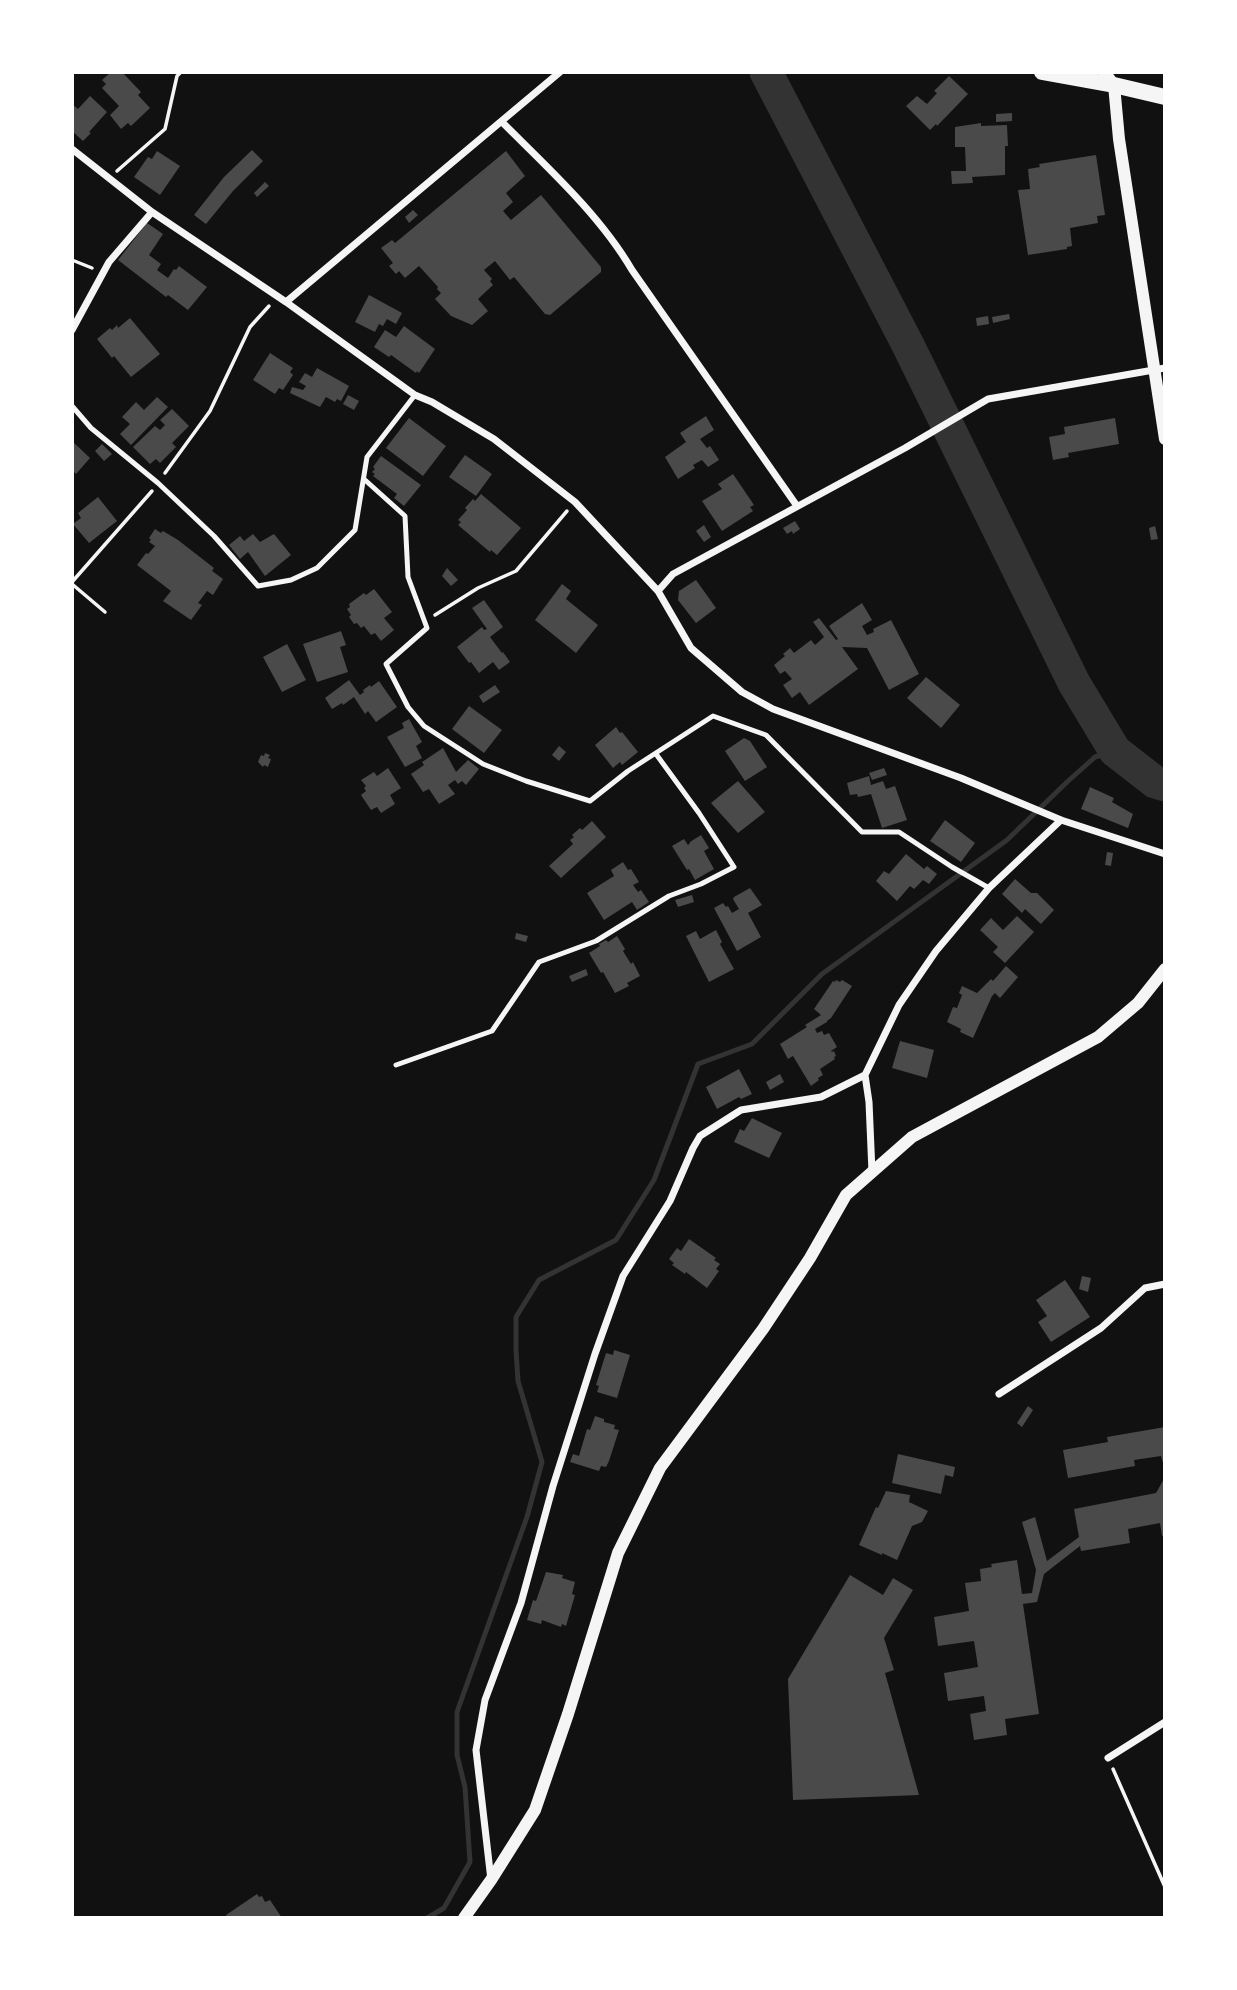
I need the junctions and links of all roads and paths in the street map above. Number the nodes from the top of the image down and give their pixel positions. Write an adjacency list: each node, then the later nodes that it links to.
1 (181, 72): 8 (path)
2 (560, 72): 6 (street)
3 (1042, 72): 4 (main road)
4 (1109, 78): 5 (main road); 15 (street)
5 (1165, 97)
6 (502, 122): 13 (street); 22 (street)
7 (72, 149): 8 (street)
8 (110, 178): 9 (street)
9 (152, 212): 11 (street); 12 (street)
10 (72, 260): 11 (path)
11 (103, 273): 14 (street)
12 (278, 297): 13 (street); 20 (path)
13 (286, 302): 16 (street)
14 (72, 330)
15 (1160, 369): 18 (street); 22 (street)
16 (415, 395): 19 (lane); 21 (street)
17 (72, 406): 20 (lane)
18 (1165, 439)
19 (365, 480): 20 (lane); 26 (lane)
20 (158, 483): 23 (path)
21 (575, 502): 24 (street); 26 (path)
22 (797, 506): 24 (street)
23 (72, 583): 25 (path)
24 (658, 591): 28 (street)
25 (105, 612)
26 (425, 621): 27 (lane)
27 (656, 754): 30 (lane); 32 (lane)
28 (1060, 820): 29 (street); 30 (street)
29 (1165, 854)
30 (989, 888): 33 (street)
31 (1165, 970): 34 (street)
32 (396, 1065)
33 (865, 1075): 34 (street); 39 (street)
34 (872, 1172): 39 (street)
35 (1165, 1284): 36 (street)
36 (999, 1394)
37 (1165, 1722): 38 (street)
38 (1108, 1758): 40 (path)
39 (491, 1880): 41 (street)
40 (1165, 1886)
41 (464, 1918)

